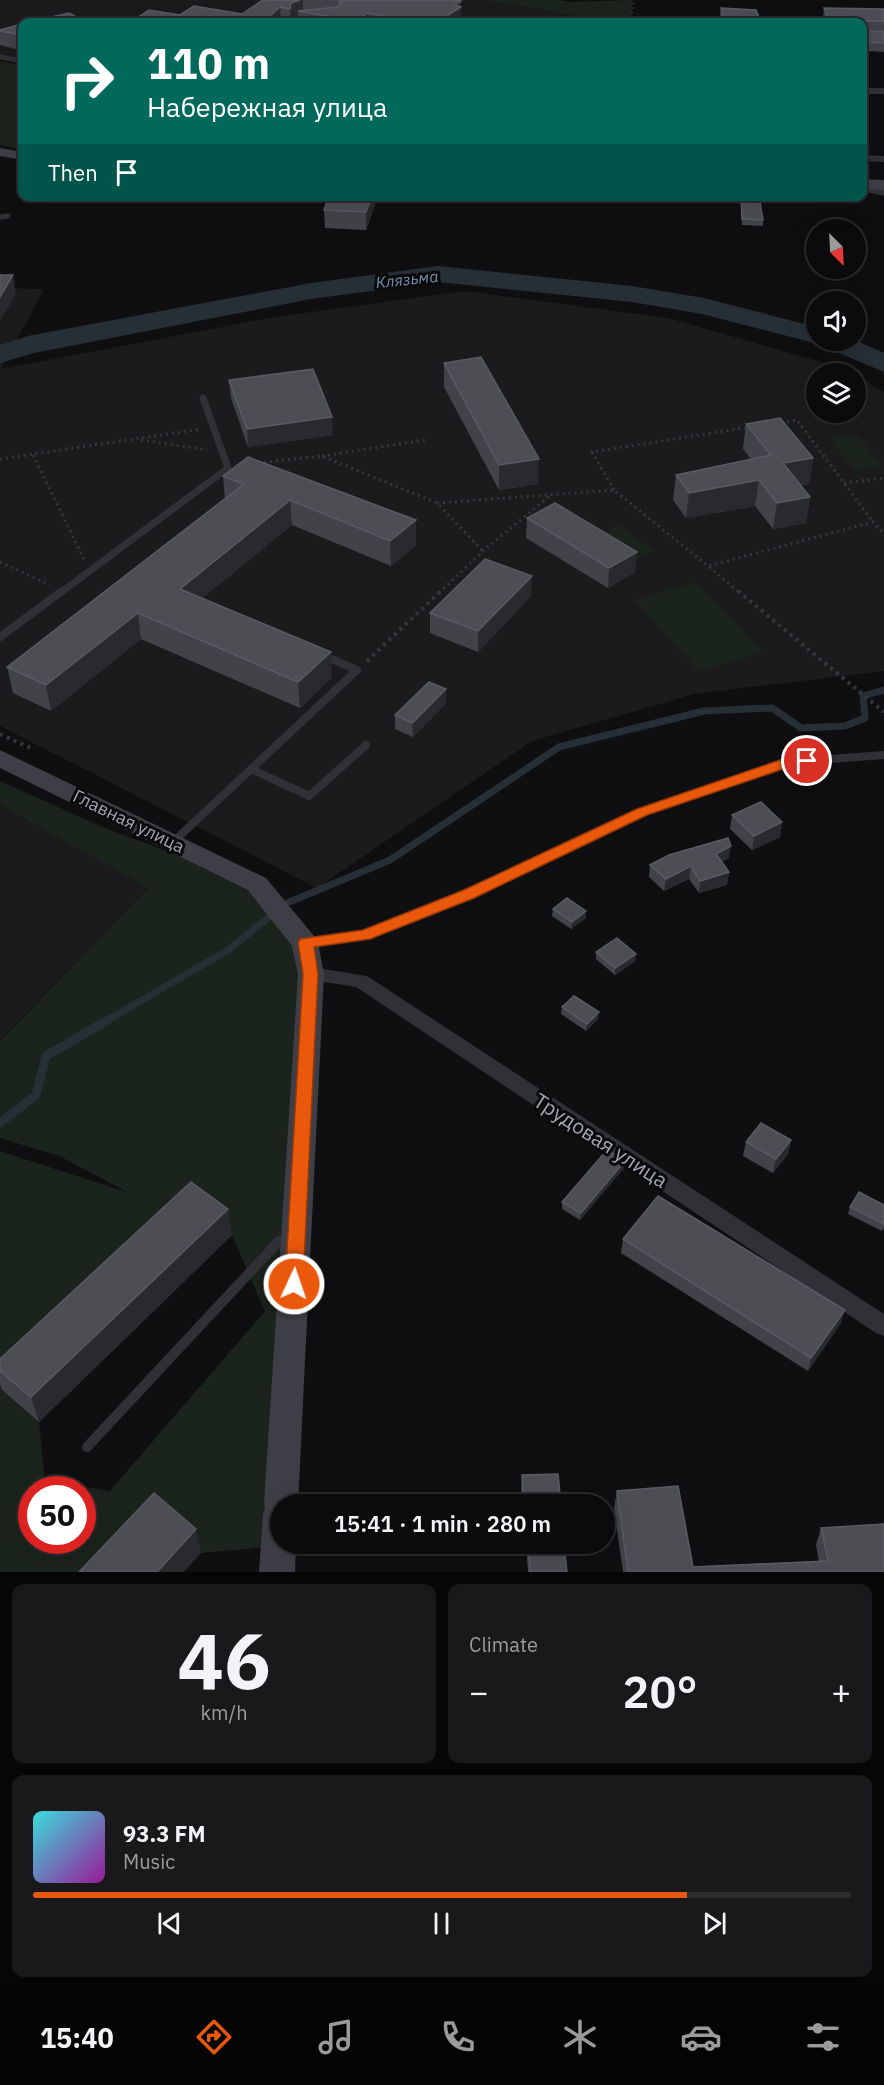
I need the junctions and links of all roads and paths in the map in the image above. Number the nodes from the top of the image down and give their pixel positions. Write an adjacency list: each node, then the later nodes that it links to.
1 (634, 0): 2 (path)
2 (631, 18)
3 (0, 57): 4 (lane)
4 (18, 60)
5 (867, 91): 6 (street)
6 (884, 91)
7 (0, 152): 8 (main road)
8 (18, 155)
9 (867, 158): 10 (street)
10 (884, 159)
11 (884, 185): 12 (main road)
12 (867, 186)
13 (867, 188): 14 (street)
14 (884, 193)
15 (9, 216): 16 (lane)
16 (0, 217)
17 (203, 398): 20 (lane)
18 (774, 424): 30 (path)
19 (751, 427): 31 (path)
20 (213, 428): 21 (path); 23 (lane)
21 (137, 439): 23 (path); 25 (path)
22 (425, 440): 26 (path)
23 (222, 453): 28 (lane)
24 (0, 454): 27 (path)
25 (33, 455): 27 (path); 41 (path)
26 (322, 456): 28 (path); 33 (path)
27 (1, 459)
28 (228, 468): 41 (lane)
29 (884, 478): 30 (path)
30 (844, 483): 35 (path)
31 (614, 490): 32 (path); 40 (path)
32 (551, 495): 33 (path); 34 (path)
33 (437, 503): 38 (path)
34 (520, 521): 36 (path); 38 (path)
35 (873, 522): 37 (path); 40 (path)
36 (531, 523)
37 (884, 535)
38 (483, 551): 45 (path)
39 (0, 562): 42 (path)
40 (708, 566): 46 (path)
41 (89, 571): 42 (lane)
42 (63, 591): 43 (lane)
43 (0, 637)
44 (315, 652): 45 (lane)
45 (357, 670): 52 (lane)
46 (884, 712)
47 (0, 734): 49 (path)
48 (366, 745): 52 (lane)
49 (33, 749)
50 (884, 756): 54 (lane)
51 (0, 758): 53 (main road, Главная улица)
52 (251, 769): 53 (lane)
53 (172, 843): 54 (main road, Главная улица)
54 (281, 913): 55 (main road)
55 (311, 974): 56 (main road); 57 (street, Трудовая улица)
56 (297, 1239): 58 (lane); 59 (main road)
57 (884, 1326)
58 (87, 1447)
59 (282, 1494)
60 (278, 1554): 61 (main road)
61 (277, 1572)

